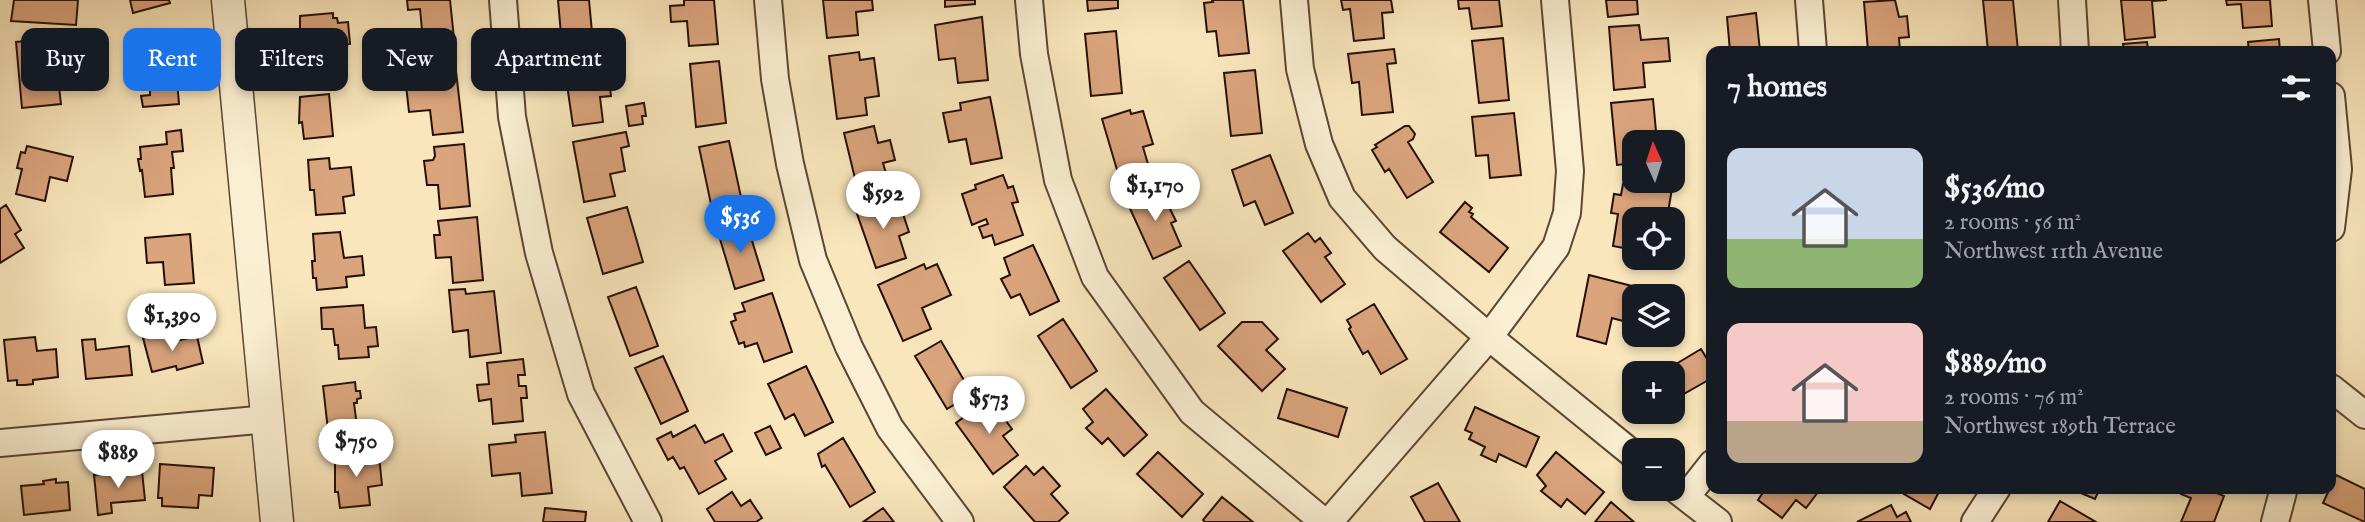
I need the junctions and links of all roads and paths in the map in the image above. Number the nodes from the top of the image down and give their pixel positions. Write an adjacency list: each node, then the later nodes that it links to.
1 (229, 0): 18 (street)
2 (503, 0): 27 (street)
3 (768, 0): 28 (street)
4 (1029, 0): 29 (street)
5 (1294, 0): 15 (street)
6 (1555, 0): 15 (street)
7 (1809, 0): 10 (street)
8 (2072, 0): 11 (street)
9 (2322, 0): 12 (street)
10 (1813, 46)
11 (2076, 46)
12 (2327, 46)
13 (2336, 148): 14 (street)
14 (2336, 186)
15 (1489, 337): 20 (street); 29 (street)
16 (2336, 392): 17 (street)
17 (2365, 415)
18 (268, 419): 19 (street); 26 (street)
19 (0, 443)
20 (1622, 445)
21 (1706, 469): 22 (street)
22 (1685, 488)
23 (1993, 494): 31 (street)
24 (2282, 494): 32 (street)
25 (1685, 496): 30 (street)
26 (277, 522)
27 (648, 522)
28 (960, 522)
29 (1326, 522)
30 (1718, 522)
31 (1975, 522)
32 (2275, 522)

